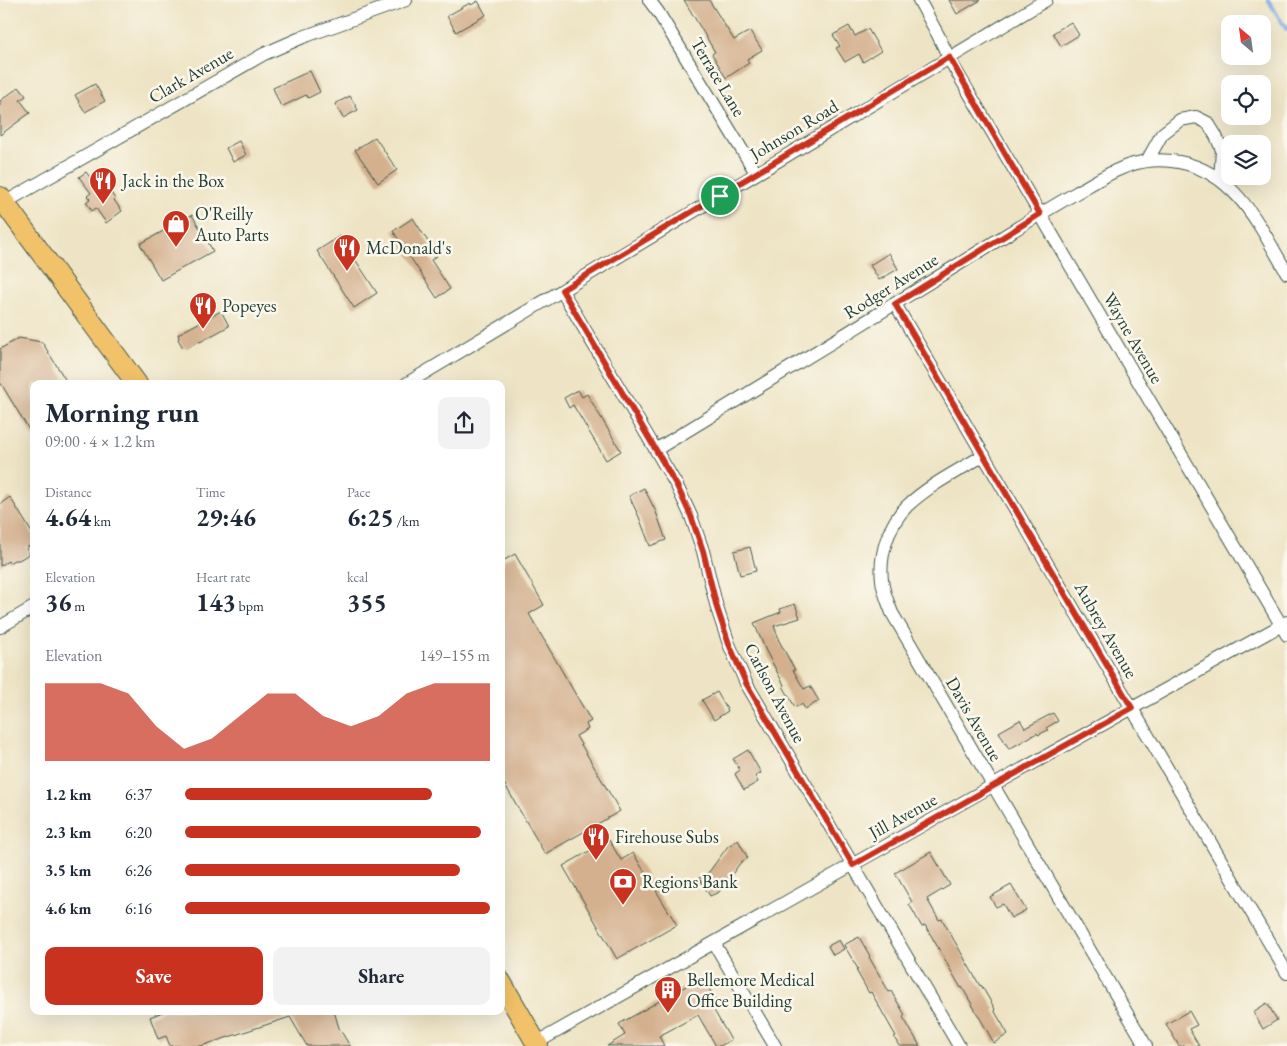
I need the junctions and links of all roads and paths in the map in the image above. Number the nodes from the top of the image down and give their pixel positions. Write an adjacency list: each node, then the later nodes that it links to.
1 (406, 0): 9 (street, Clark Avenue)
2 (649, 0): 7 (street, Terrace Lane)
3 (919, 0): 5 (street, Wayne Avenue)
4 (1046, 0): 5 (street, Johnson Road)
5 (949, 57): 7 (street, Johnson Road); 10 (street, Wayne Avenue)
6 (1147, 161): 8 (street, Rodger Avenue); 8 (street); 10 (street, Rodger Avenue)
7 (756, 174): 12 (street, Johnson Road)
8 (1220, 179): 11 (street, Rodger Avenue)
9 (2, 200): 14 (main road)
10 (1040, 214): 13 (street, Rodger Avenue); 20 (street, Wayne Avenue)
11 (1287, 273)
12 (562, 290): 15 (street, Johnson Road); 16 (street, Carlson Avenue)
13 (895, 304): 16 (street, Rodger Avenue); 17 (street, Aubrey Avenue)
14 (134, 380)
15 (413, 380)
16 (657, 449): 23 (street, Carlson Avenue)
17 (984, 455): 21 (street, Aubrey Avenue); 22 (street, Davis Avenue)
18 (30, 609): 19 (street)
19 (0, 627)
20 (1285, 627): 21 (street, Jill Avenue)
21 (1132, 708): 22 (street, Jill Avenue); 25 (street, Aubrey Avenue)
22 (992, 786): 23 (street, Jill Avenue); 30 (street, Davis Avenue)
23 (853, 865): 24 (street, Jill Avenue); 29 (street, Carlson Avenue)
24 (714, 943): 27 (street, Jill Avenue); 28 (street)
25 (1287, 973)
26 (505, 989): 27 (main road)
27 (537, 1044)
28 (775, 1046)
29 (959, 1046)
30 (1146, 1046)

